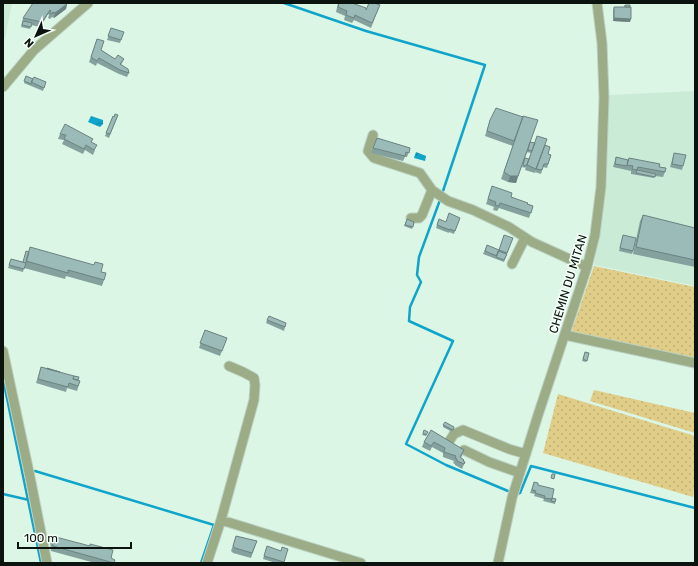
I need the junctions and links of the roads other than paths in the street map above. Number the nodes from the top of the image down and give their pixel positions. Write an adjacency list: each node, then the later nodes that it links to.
1 (88, 3): 3 (street)
2 (597, 3): 9 (street, CHEMIN DU MITAN)
3 (3, 86)
4 (373, 135): 5 (street)
5 (432, 190): 6 (street); 7 (street)
6 (410, 218)
7 (525, 238): 8 (street); 9 (street)
8 (512, 264)
9 (587, 267): 10 (street, CHEMIN DU MITAN)
10 (565, 335): 12 (street); 16 (street, CHEMIN DU MITAN)
11 (3, 351): 19 (street)
12 (695, 363)
13 (229, 366): 18 (street)
14 (450, 440): 16 (street)
15 (464, 450): 17 (street)
16 (526, 454): 17 (street, CHEMIN DU MITAN)
17 (520, 473): 22 (street, CHEMIN DU MITAN)
18 (221, 520): 20 (street); 21 (street)
19 (47, 563)
20 (207, 563)
21 (361, 563)
22 (498, 563)

